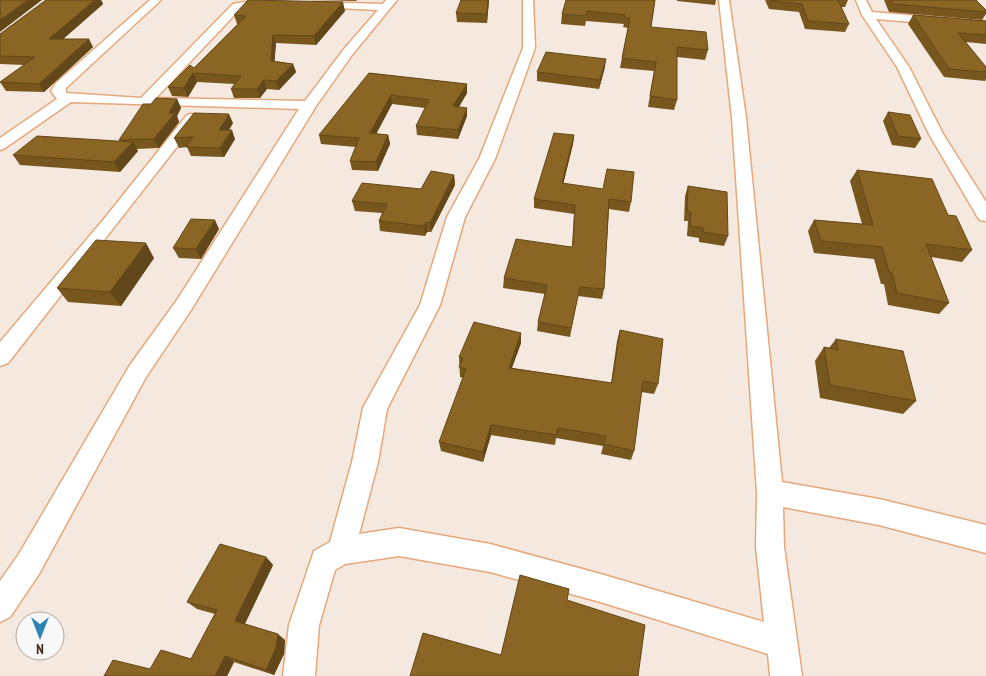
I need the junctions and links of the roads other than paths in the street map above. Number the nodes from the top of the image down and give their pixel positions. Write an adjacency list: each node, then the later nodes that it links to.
1 (156, 0): 10 (street)
2 (528, 0): 19 (street)
3 (724, 0): 17 (street)
4 (862, 0): 8 (street)
5 (284, 3): 11 (street)
6 (303, 4): 7 (street)
7 (389, 4): 13 (street)
8 (868, 15): 9 (street); 15 (street)
9 (986, 25)
10 (68, 98): 11 (street); 14 (street)
11 (146, 102): 12 (street)
12 (205, 102): 13 (street); 16 (street)
13 (309, 105): 20 (street)
14 (0, 145)
15 (986, 216)
16 (0, 357)
17 (770, 493): 18 (street); 21 (street)
18 (986, 539)
19 (340, 551): 21 (street); 22 (street)
20 (0, 607)
21 (783, 643): 23 (street)
22 (299, 676)
23 (786, 676)

